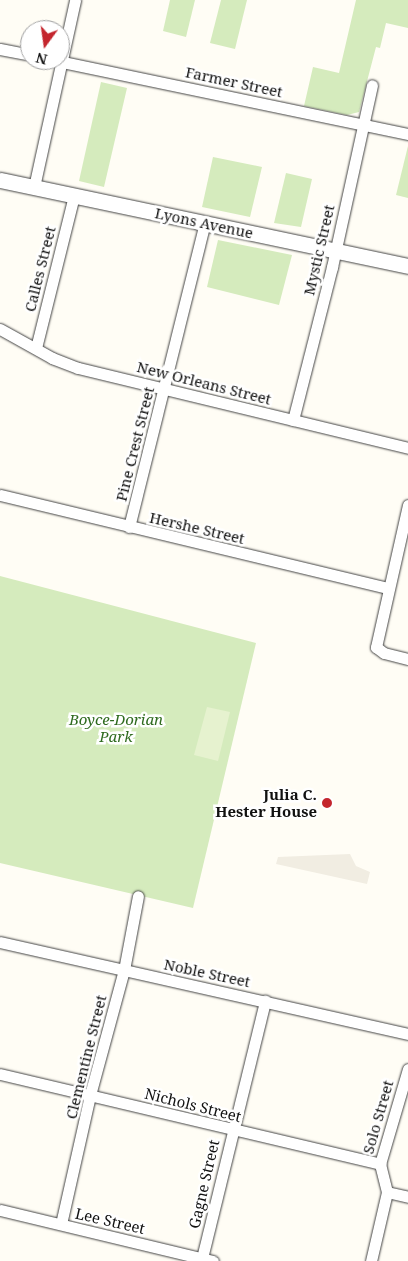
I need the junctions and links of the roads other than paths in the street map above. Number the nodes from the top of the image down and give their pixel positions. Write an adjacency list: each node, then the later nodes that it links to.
1 (75, 0): 2 (street)
2 (69, 20)
3 (0, 49): 4 (street)
4 (20, 53)
5 (70, 64): 8 (street, Farmer Street)
6 (55, 70): 11 (street)
7 (372, 85): 8 (street, Mystic Street)
8 (364, 125): 9 (street, Farmer Street); 14 (street, Mystic Street)
9 (408, 134)
10 (0, 180): 11 (street, Lyons Avenue)
11 (34, 188): 12 (street, Lyons Avenue)
12 (74, 196): 13 (street, Lyons Avenue); 17 (street, Calles Street)
13 (205, 223): 14 (street, Lyons Avenue); 18 (street, Pine Crest Street)
14 (335, 250): 15 (street, Lyons Avenue); 19 (street, Mystic Street)
15 (408, 266)
16 (0, 329): 17 (street, New Orleans Street)
17 (36, 348): 18 (street, New Orleans Street)
18 (164, 389): 19 (street, New Orleans Street); 23 (street, Pine Crest Street)
19 (293, 420): 20 (street, New Orleans Street)
20 (408, 448)
21 (0, 495): 23 (street, Hershe Street)
22 (408, 505): 24 (street)
23 (130, 527): 24 (street, Hershe Street)
24 (388, 588): 25 (street)
25 (408, 659)
26 (138, 896): 28 (street, Clementine Street)
27 (0, 942): 28 (street, Noble Street)
28 (124, 970): 29 (street, Noble Street); 33 (street, Clementine Street)
29 (264, 1001): 30 (street, Noble Street); 34 (street, Gagne Street)
30 (408, 1034)
31 (408, 1069): 35 (street, Solo Street)
32 (0, 1074): 33 (street, Nichols Street)
33 (90, 1095): 34 (street, Nichols Street); 39 (street, Clementine Street)
34 (232, 1130): 35 (street, Nichols Street); 40 (street, Gagne Street)
35 (380, 1164): 36 (street, Solo Street)
36 (388, 1192): 37 (street); 41 (street, Solo Street)
37 (408, 1197)
38 (0, 1210): 39 (street, Lee Street)
39 (61, 1224): 40 (street, Lee Street)
40 (207, 1260)
41 (372, 1261)

